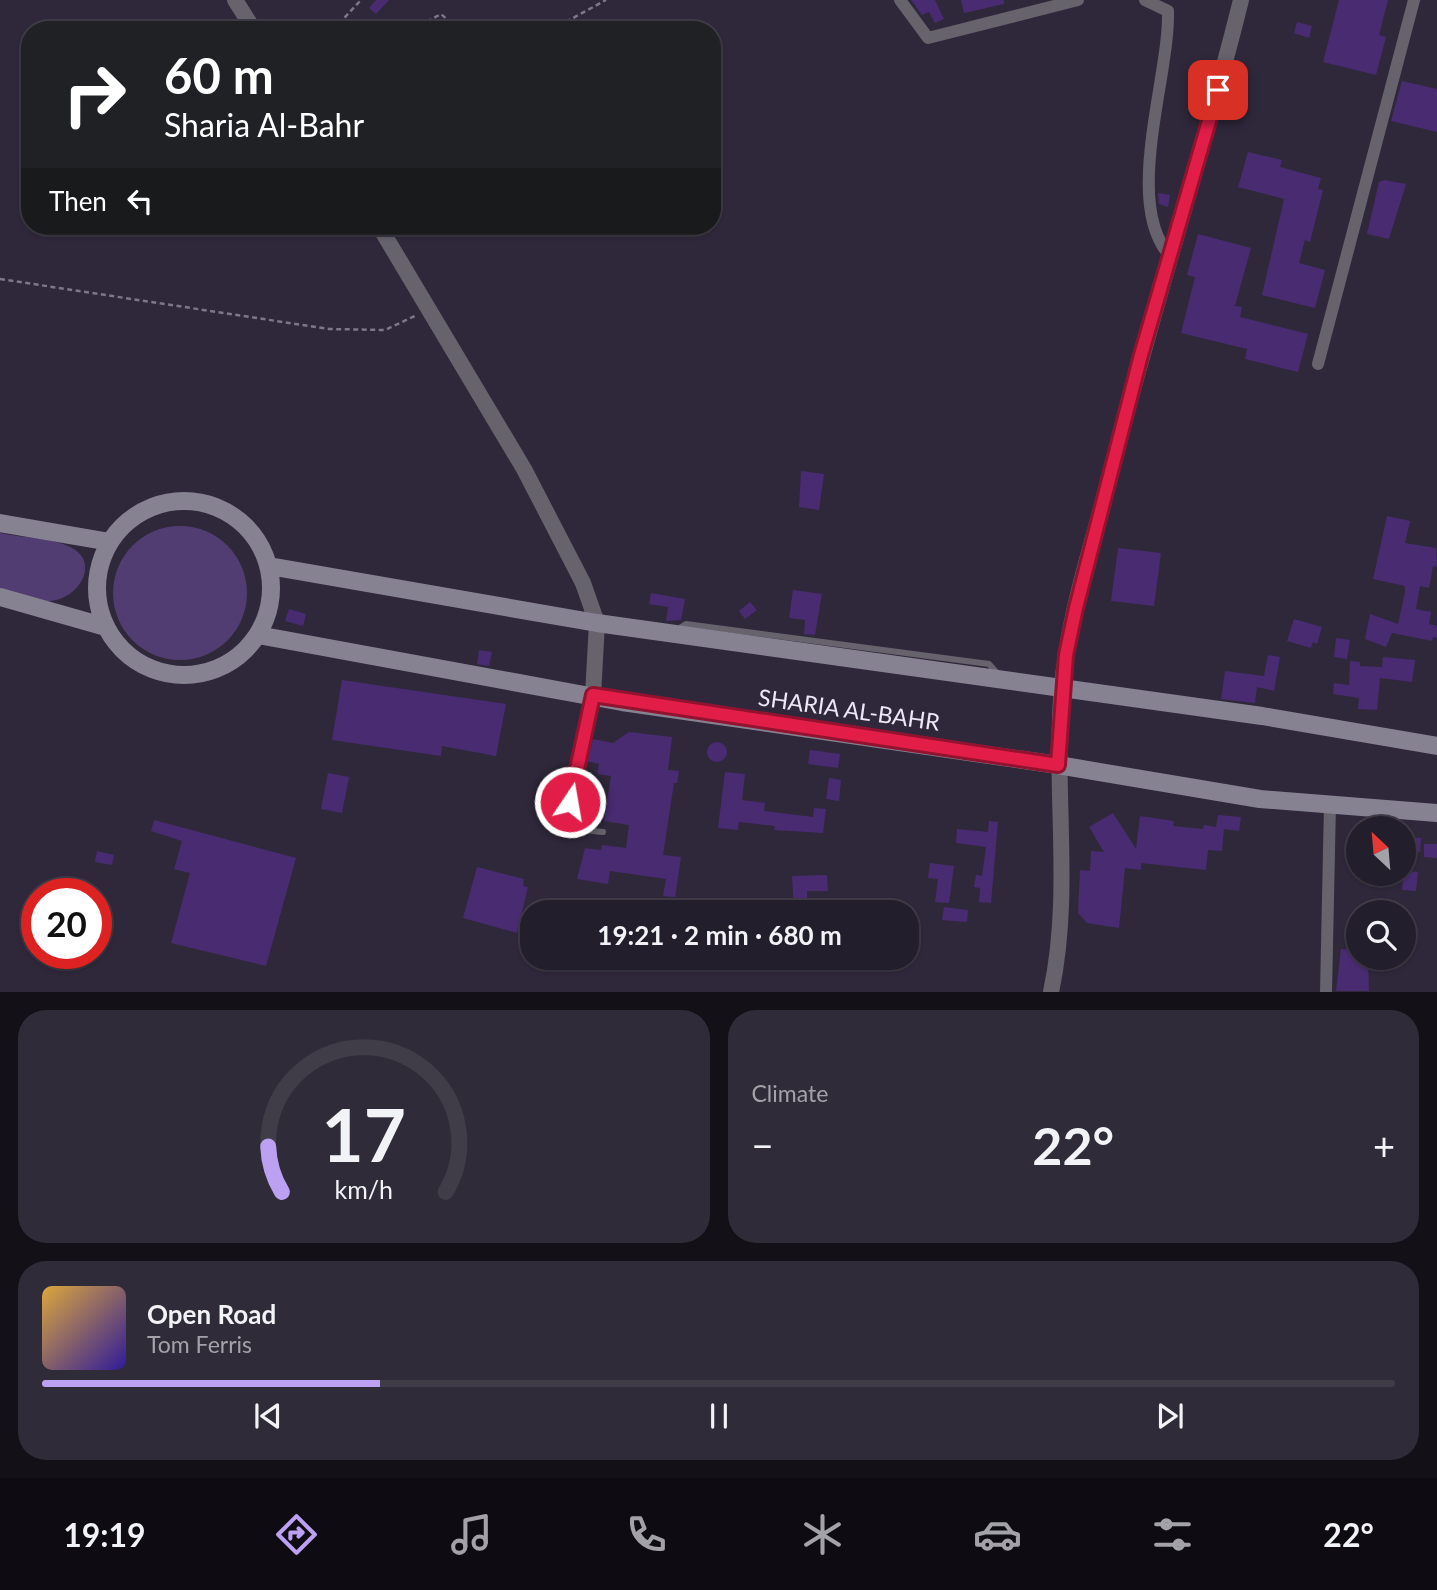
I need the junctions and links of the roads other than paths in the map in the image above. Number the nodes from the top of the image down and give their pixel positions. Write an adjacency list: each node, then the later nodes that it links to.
1 (235, 0): 7 (street)
2 (900, 0): 3 (street)
3 (1078, 0)
4 (1145, 0): 9 (street)
5 (1241, 0): 9 (street)
6 (1414, 0): 10 (street)
7 (248, 21)
8 (385, 235): 15 (street)
9 (1172, 258): 18 (street)
10 (1318, 364)
11 (0, 523): 12 (main road)
12 (110, 542): 13 (main road); 16 (main road)
13 (269, 566): 15 (main road); 17 (main road)
14 (0, 597): 16 (main road)
15 (597, 623): 18 (main road); 19 (street)
16 (106, 627): 17 (main road)
17 (258, 635): 19 (main road, SHARIA AL-BAHR)
18 (1062, 690): 20 (main road); 21 (street)
19 (593, 695): 21 (main road, SHARIA AL-BAHR); 24 (lane)
20 (1437, 746)
21 (1058, 765): 22 (main road, SHARIA AL-BAHR); 25 (street)
22 (1330, 804): 23 (main road, SHARIA AL-BAHR); 26 (street)
23 (1437, 813)
24 (603, 832)
25 (1051, 992)
26 (1326, 992)

